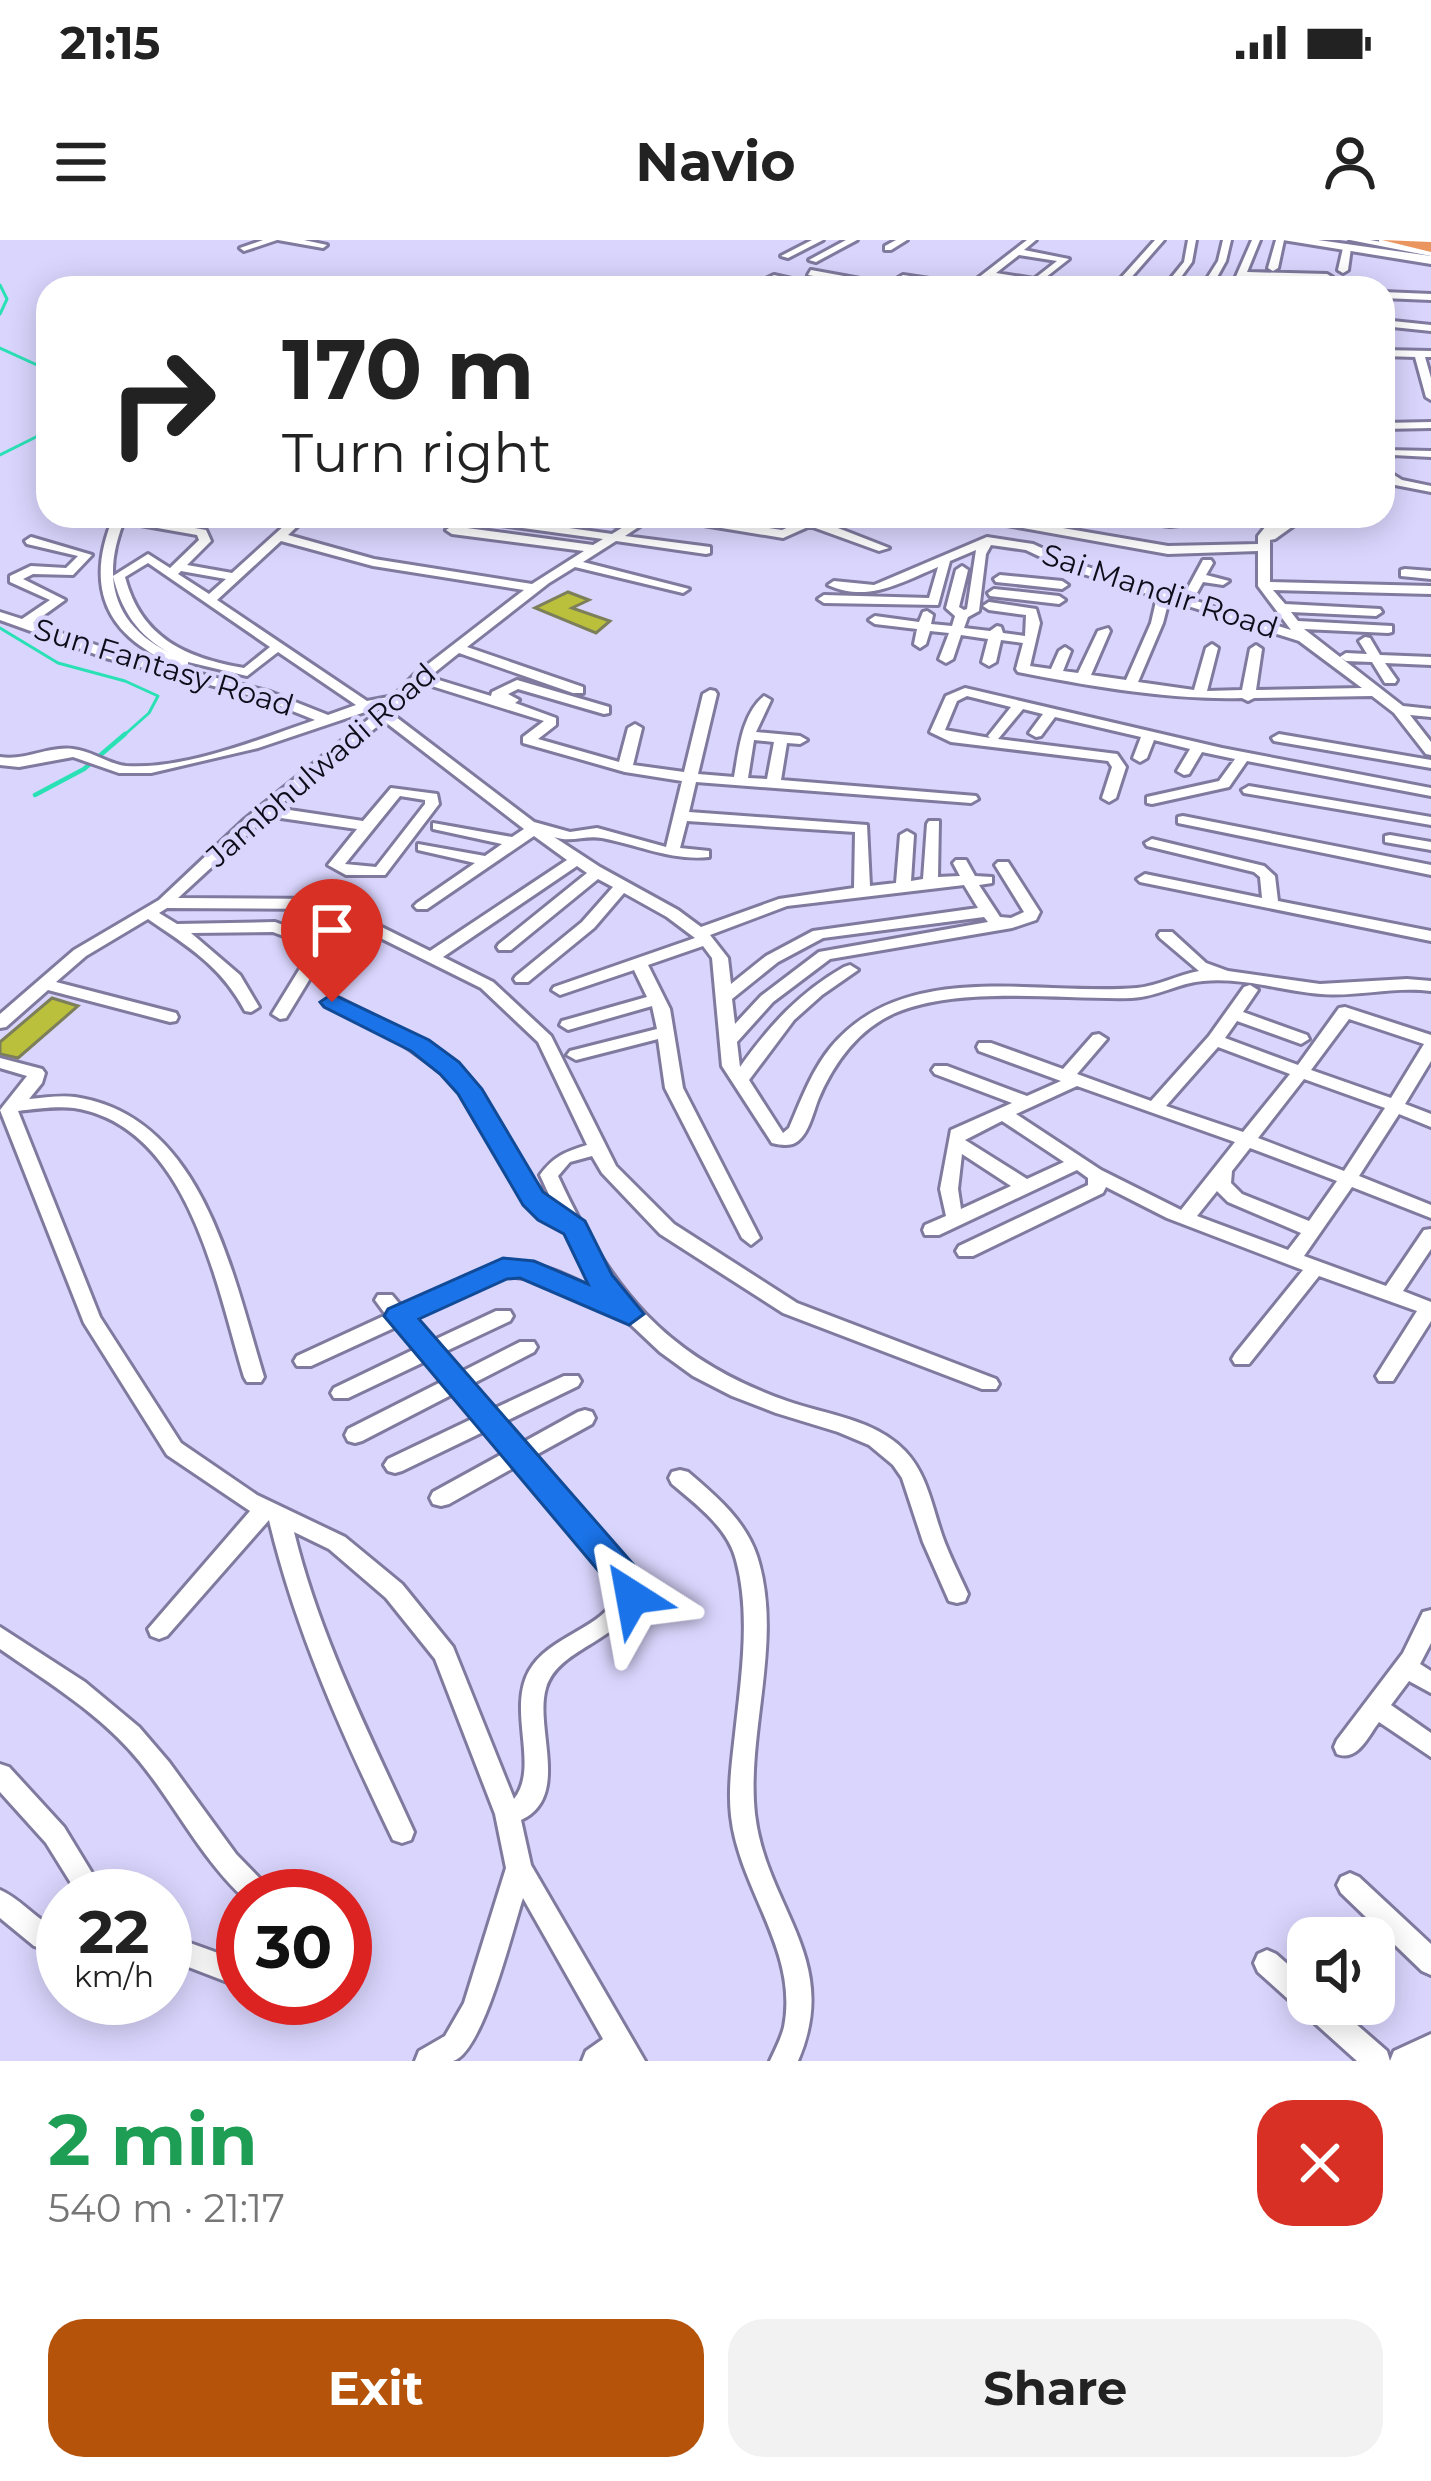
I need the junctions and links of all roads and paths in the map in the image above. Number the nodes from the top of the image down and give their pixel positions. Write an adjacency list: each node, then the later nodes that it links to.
1 (273, 240): 16 (street)
2 (283, 240): 15 (street)
3 (819, 240): 20 (street)
4 (853, 240): 21 (street)
5 (903, 240): 17 (street)
6 (1035, 240): 19 (street)
7 (1160, 240): 29 (street)
8 (1192, 240): 30 (street)
9 (1228, 240): 31 (street)
10 (1256, 240): 25 (street)
11 (1280, 240): 22 (street)
12 (1290, 240): 14 (street)
13 (1390, 240): 18 (highway)
14 (1351, 244): 18 (street); 23 (street)
15 (323, 245)
16 (244, 248)
17 (888, 248)
18 (1426, 248)
19 (1020, 252): 27 (street); 28 (street)
20 (785, 256)
21 (813, 260)
22 (1273, 268)
23 (1343, 270)
24 (811, 273): 26 (street)
25 (1240, 275): 32 (street)
26 (827, 276)
27 (989, 276)
28 (1044, 276)
29 (1128, 276)
30 (1177, 276)
31 (1213, 276)
32 (1284, 276)
33 (1395, 296): 34 (street)
34 (1431, 297)
35 (1395, 320): 36 (street)
36 (1430, 321)
37 (1395, 335): 38 (street)
38 (1420, 336)
39 (1395, 353): 40 (street)
40 (1425, 354): 41 (street)
41 (1431, 397)
42 (1431, 425): 43 (street)
43 (1395, 426)
44 (1395, 452): 45 (street)
45 (1431, 454)
46 (1395, 480): 47 (street)
47 (1431, 489)
48 (115, 528): 130 (street)
49 (177, 528): 76 (street)
50 (289, 528): 62 (street)
51 (528, 528): 65 (street)
52 (629, 528): 65 (street, Jambhulwadi Road)
53 (744, 528): 54 (street)
54 (797, 528)
55 (838, 528): 67 (street)
56 (987, 528): 63 (street)
57 (1034, 528): 69 (street)
58 (1216, 528): 69 (street)
59 (1268, 528): 66 (street)
60 (1285, 528): 66 (street)
61 (452, 530): 65 (street)
62 (280, 537): 84 (street); 90 (street)
63 (989, 539): 72 (street); 74 (street, Sai Mandir Road); 94 (street)
64 (32, 541): 100 (street)
65 (607, 542): 68 (street); 70 (street); 71 (street, Jambhulwadi Road)
66 (1264, 544): 69 (street); 83 (street)
67 (884, 548)
68 (706, 550)
69 (1197, 550)
70 (687, 559)
71 (573, 562): 84 (street, Jambhulwadi Road); 85 (street)
72 (945, 562): 87 (street); 87 (street)
73 (1208, 563): 80 (street)
74 (1068, 566): 88 (street, Sai Mandir Road); 106 (street)
75 (962, 570): 94 (street)
76 (175, 571): 79 (street); 90 (street); 110 (street)
77 (1406, 573): 78 (street)
78 (1431, 575)
79 (229, 576)
80 (1198, 578): 81 (street); 91 (street)
81 (1223, 581)
82 (834, 585): 87 (street)
83 (1264, 586): 86 (street, Sai Mandir Road); 92 (street, Sai Mandir Road)
84 (535, 588): 111 (street, Jambhulwadi Road)
85 (683, 589)
86 (1431, 590)
87 (876, 594): 89 (street)
88 (1163, 595): 91 (street, Sai Mandir Road); 125 (street)
89 (824, 599)
90 (210, 600): 110 (street)
91 (1186, 602): 103 (street, Sai Mandir Road)
92 (1283, 608): 93 (street); 103 (street, Sai Mandir Road)
93 (1376, 612)
94 (962, 615): 104 (street)
95 (0, 616): 100 (street, Sun Fantasy Road)
96 (897, 619): 97 (street); 99 (street); 108 (street)
97 (875, 620)
98 (1001, 620): 105 (street)
99 (927, 622): 104 (street); 109 (street)
100 (22, 624): 130 (street, Sun Fantasy Road)
101 (1388, 629): 103 (street)
102 (1104, 631): 123 (street)
103 (1300, 632): 128 (street)
104 (957, 634): 105 (street); 117 (street)
105 (994, 637): 106 (street); 119 (street)
106 (1028, 640): 120 (street)
107 (1365, 641): 116 (street)
108 (891, 642)
109 (920, 644)
110 (278, 646): 137 (street)
111 (458, 648): 122 (street, Jambhulwadi Road); 127 (street)
112 (1212, 648): 131 (street)
113 (1256, 649): 133 (street)
114 (1065, 651): 121 (street)
115 (1346, 657): 116 (street)
116 (1374, 658): 118 (street); 124 (street)
117 (946, 659)
118 (1431, 661)
119 (988, 662)
120 (1023, 669): 121 (street); 126 (street)
121 (1055, 674): 123 (street)
122 (419, 679): 132 (street); 134 (street, Jambhulwadi Road)
123 (1082, 680): 125 (street)
124 (1390, 680)
125 (1130, 686): 131 (street)
126 (1006, 689)
127 (580, 691)
128 (1375, 692): 133 (street); 139 (street)
129 (710, 694): 168 (street)
130 (265, 695): 143 (street, Sun Fantasy Road)
131 (1199, 695): 133 (street)
132 (492, 697): 138 (street); 145 (street); 165 (street)
133 (1248, 697)
134 (397, 700): 137 (street); 142 (street, Jambhulwadi Road)
135 (764, 700): 149 (street)
136 (1019, 705): 140 (street); 151 (street); 173 (street)
137 (366, 706): 143 (street)
138 (604, 710)
139 (1399, 710): 141 (street); 152 (street)
140 (1052, 713): 144 (street); 148 (street)
141 (1431, 713)
142 (384, 714): 176 (street, Jambhulwadi Road); 182 (street)
143 (327, 720): 163 (street)
144 (1082, 720): 147 (street); 156 (street)
145 (574, 721)
146 (634, 728): 165 (street)
147 (1117, 728): 150 (street); 159 (street)
148 (1036, 733)
149 (748, 735): 154 (street); 169 (street)
150 (1149, 735): 158 (street); 162 (street)
151 (995, 736)
152 (1424, 736): 160 (street)
153 (1279, 738): 157 (street)
154 (781, 739): 155 (street); 170 (street)
155 (800, 740)
156 (1070, 743)
157 (1307, 743): 164 (street); 166 (street)
158 (1198, 746): 161 (street); 167 (street)
159 (1103, 749)
160 (1431, 751)
161 (1243, 757): 166 (street); 175 (street)
162 (1140, 758)
163 (0, 761)
164 (1431, 764)
165 (625, 768): 168 (street)
166 (1298, 768): 172 (street)
167 (1184, 771)
168 (693, 778): 169 (street); 177 (street)
169 (740, 781): 170 (street)
170 (773, 783): 174 (street)
171 (1249, 790): 179 (street)
172 (1431, 792)
173 (1109, 798)
174 (971, 799)
175 (1153, 800)
176 (264, 811): 181 (street); 203 (street, Jambhulwadi Road)
177 (682, 816): 188 (street); 200 (street)
178 (1183, 820): 192 (street)
179 (1431, 821)
180 (934, 824): 197 (street)
181 (367, 826): 181 (street)
182 (534, 828): 187 (street); 188 (street); 190 (street)
183 (907, 836): 199 (street)
184 (1390, 839): 186 (street)
185 (1152, 844): 201 (street)
186 (1431, 846)
187 (502, 851): 187 (street); 202 (street)
188 (673, 851): 189 (street)
189 (704, 854)
190 (577, 860): 193 (street); 211 (street)
191 (1003, 865): 205 (street)
192 (1431, 870)
193 (597, 872): 198 (street); 210 (street)
194 (964, 872): 196 (street); 197 (street); 204 (street)
195 (1145, 879): 201 (street)
196 (987, 880)
197 (930, 882): 199 (street)
198 (622, 886): 209 (street); 215 (street)
199 (903, 886): 200 (street)
200 (862, 892): 209 (street)
201 (1270, 901): 208 (street)
202 (422, 906)
203 (157, 908): 206 (street); 211 (street); 216 (street, Jambhulwadi Road)
204 (986, 912): 205 (street); 220 (street)
205 (1012, 922): 233 (street)
206 (173, 929): 223 (street); 225 (street)
207 (1166, 935): 214 (street)
208 (1431, 936)
209 (702, 937): 212 (street); 220 (street)
210 (506, 947)
211 (433, 956): 250 (street)
212 (639, 964): 218 (street); 221 (street)
213 (850, 970): 241 (street)
214 (1227, 975): 217 (street); 241 (street)
215 (522, 979)
216 (44, 984): 226 (street); 227 (street, Jambhulwadi Road)
217 (1431, 986)
218 (560, 990)
219 (1250, 991): 224 (street)
220 (723, 998): 233 (street)
221 (657, 999): 228 (street); 229 (street)
222 (332, 1002): 260 (street)
223 (251, 1006)
224 (1234, 1013): 231 (street); 232 (street)
225 (280, 1014)
226 (170, 1017)
227 (1, 1021)
228 (568, 1025)
229 (667, 1032): 236 (street); 264 (street)
230 (1099, 1039): 240 (street)
231 (1301, 1039)
232 (1215, 1040): 239 (street); 245 (street)
233 (728, 1042): 241 (street)
234 (1431, 1044): 239 (street); 244 (street)
235 (985, 1047): 240 (street)
236 (576, 1054)
237 (0, 1063): 243 (street)
238 (941, 1070): 242 (street)
239 (1301, 1072): 244 (street); 248 (street)
240 (1071, 1078): 242 (street); 245 (street)
241 (741, 1079)
242 (1028, 1102): 246 (street)
243 (14, 1105): 278 (street); 290 (street)
244 (1395, 1106): 247 (street); 253 (street)
245 (1154, 1108): 248 (street)
246 (1002, 1113): 249 (street); 251 (street)
247 (1431, 1120)
248 (1247, 1140): 252 (street); 253 (street)
249 (956, 1142): 254 (street); 255 (street)
250 (598, 1148): 260 (street); 281 (street)
251 (1086, 1169): 255 (street); 258 (street); 265 (street)
252 (1223, 1170): 258 (street); 262 (street)
253 (1348, 1179): 257 (street); 262 (street)
254 (950, 1186): 256 (street); 259 (street)
255 (1026, 1187): 256 (street)
256 (982, 1207): 259 (street)
257 (1431, 1212)
258 (1185, 1218): 266 (street)
259 (957, 1219): 261 (street)
260 (575, 1228): 271 (street)
261 (932, 1230)
262 (1312, 1230): 266 (street)
263 (1431, 1235): 268 (street)
264 (751, 1238)
265 (966, 1251)
266 (1292, 1258): 267 (street)
267 (1316, 1267): 268 (street); 275 (street)
268 (1392, 1292): 270 (street)
269 (392, 1308): 271 (street); 274 (street); 276 (street)
270 (1430, 1308): 277 (street)
271 (629, 1314): 291 (street)
272 (502, 1316): 274 (street)
273 (527, 1347): 280 (street)
274 (428, 1350): 280 (street); 282 (street)
275 (1242, 1359)
276 (304, 1361)
277 (1386, 1376)
278 (254, 1377)
279 (571, 1381): 284 (street)
280 (458, 1384): 284 (street); 285 (street)
281 (989, 1384)
282 (341, 1393)
283 (585, 1418): 286 (street)
284 (489, 1420): 286 (street); 287 (street)
285 (356, 1435)
286 (520, 1457): 289 (street); 301 (street)
287 (395, 1466)
288 (680, 1478): 317 (street)
289 (441, 1498)
290 (272, 1512): 293 (street); 301 (street); 302 (street)
291 (957, 1594)
292 (1431, 1619): 295 (street)
293 (159, 1629)
294 (0, 1637): 305 (street)
295 (1406, 1667): 296 (street); 297 (street)
296 (1431, 1683)
297 (1376, 1706): 298 (street); 299 (street)
298 (1431, 1746)
299 (1346, 1747)
300 (0, 1775): 304 (street)
301 (507, 1814): 303 (street)
302 (402, 1832)
303 (519, 1868): 314 (street); 315 (street)
304 (76, 1869)
305 (232, 1869)
306 (1350, 1886): 309 (street)
307 (0, 1902): 308 (street)
308 (36, 1931)
309 (1431, 1962)
310 (1267, 1963): 311 (street)
311 (1287, 1981)
312 (1336, 2025): 318 (street)
313 (1431, 2047): 319 (street)
314 (626, 2052): 316 (street)
315 (429, 2061)
316 (596, 2061)
317 (784, 2061)
318 (1377, 2061)
319 (1404, 2061)

